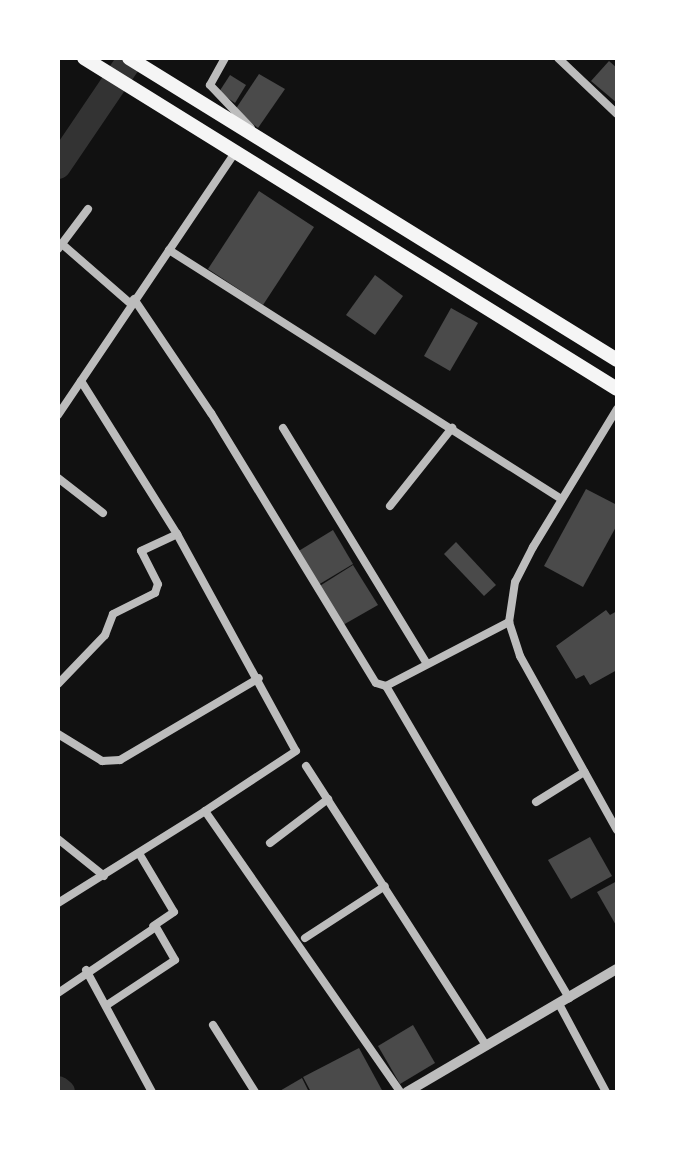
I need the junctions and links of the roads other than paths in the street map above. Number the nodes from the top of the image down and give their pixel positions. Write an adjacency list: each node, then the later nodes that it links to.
1 (129, 58): 6 (main road)
2 (225, 58): 6 (street)
3 (558, 58): 5 (street)
4 (90, 61): 7 (main road)
5 (617, 114)
6 (258, 136): 12 (main road)
7 (236, 151): 10 (street); 14 (main road)
8 (88, 209): 9 (street)
9 (60, 246): 11 (street)
10 (169, 250): 11 (street); 18 (street)
11 (132, 301): 13 (street); 28 (street)
12 (617, 360)
13 (81, 381): 16 (street); 23 (street)
14 (617, 389)
15 (617, 409): 20 (street)
16 (58, 415)
17 (283, 428): 25 (street)
18 (452, 428): 20 (street); 21 (street)
19 (58, 478): 22 (street)
20 (560, 498): 24 (street)
21 (390, 506)
22 (103, 513)
23 (177, 534): 26 (street); 27 (street)
24 (509, 622): 25 (street); 31 (street)
25 (427, 664): 28 (street)
26 (259, 678): 29 (street); 34 (street)
27 (58, 684)
28 (386, 686): 47 (street)
29 (58, 734)
30 (306, 766): 32 (street)
31 (584, 772): 33 (street); 35 (street)
32 (328, 799): 37 (street); 40 (street)
33 (536, 802)
34 (205, 811): 38 (street); 55 (street)
35 (617, 830)
36 (58, 839): 39 (street)
37 (270, 843)
38 (140, 855): 39 (street); 42 (street)
39 (104, 876): 41 (street)
40 (385, 886): 43 (street); 51 (street)
41 (58, 903)
42 (153, 926): 45 (street); 49 (street)
43 (305, 938)
44 (617, 969): 47 (street)
45 (86, 970): 46 (street); 49 (street)
46 (58, 993)
47 (569, 998): 48 (street)
48 (559, 1004): 51 (street); 57 (street)
49 (107, 1005): 53 (street)
50 (213, 1025): 54 (street)
51 (486, 1045): 52 (street)
52 (424, 1088): 56 (street)
53 (152, 1092)
54 (255, 1092)
55 (400, 1092)
56 (407, 1092)
57 (606, 1092)

